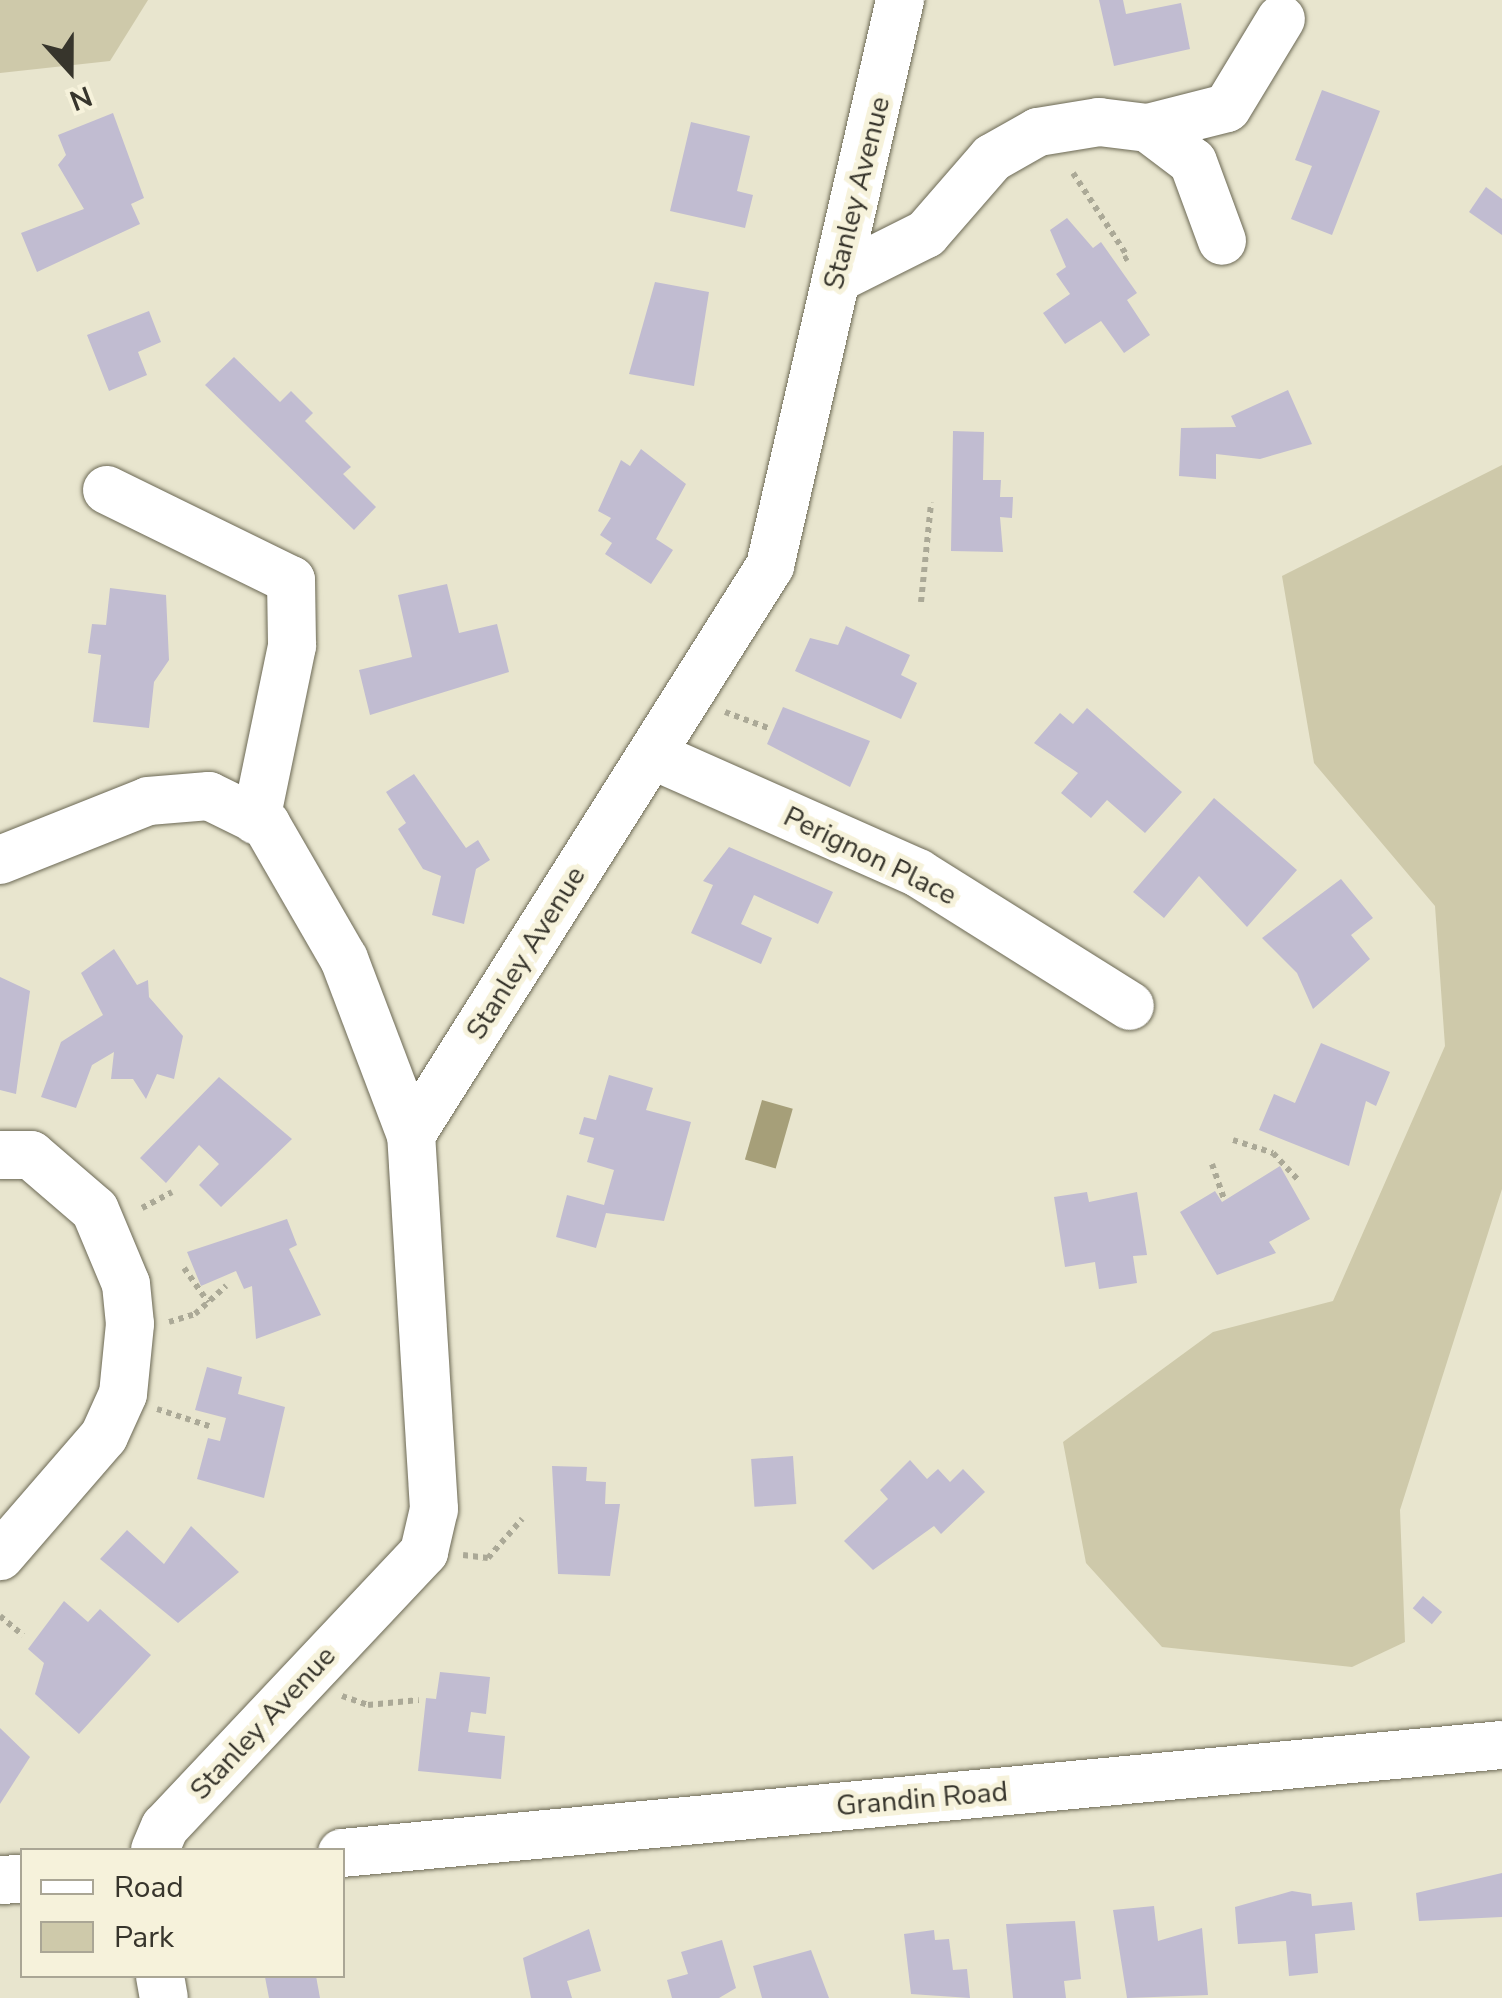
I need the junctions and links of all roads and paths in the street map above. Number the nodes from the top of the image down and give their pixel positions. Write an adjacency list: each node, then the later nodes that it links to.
1 (900, 0): 7 (street, Stanley Avenue)
2 (1281, 19): 3 (street)
3 (1148, 128): 5 (street); 7 (street)
4 (1073, 173): 6 (path)
5 (1222, 241)
6 (1121, 262)
7 (836, 279): 13 (street, Stanley Avenue)
8 (107, 490): 14 (street)
9 (932, 503): 10 (path)
10 (921, 602)
11 (721, 710): 12 (path)
12 (770, 730)
13 (652, 755): 16 (street, Perignon Place); 17 (street, Stanley Avenue)
14 (256, 820): 15 (street); 17 (street)
15 (0, 860)
16 (1130, 1006)
17 (411, 1135): 39 (street, Stanley Avenue)
18 (1233, 1140): 21 (path)
19 (0, 1154): 29 (street)
20 (1212, 1164): 23 (path)
21 (1298, 1180)
22 (172, 1192): 24 (path)
23 (1224, 1199)
24 (142, 1208)
25 (184, 1268): 27 (path)
26 (226, 1286): 27 (path)
27 (208, 1302): 28 (path)
28 (164, 1323)
29 (123, 1394): 30 (path); 33 (street)
30 (208, 1426)
31 (522, 1519): 32 (path)
32 (463, 1555)
33 (0, 1556)
34 (0, 1616): 35 (path)
35 (23, 1635)
36 (335, 1693): 37 (path)
37 (419, 1700)
38 (1502, 1745): 40 (street, Grandin Road)
39 (156, 1848)
40 (345, 1853)

